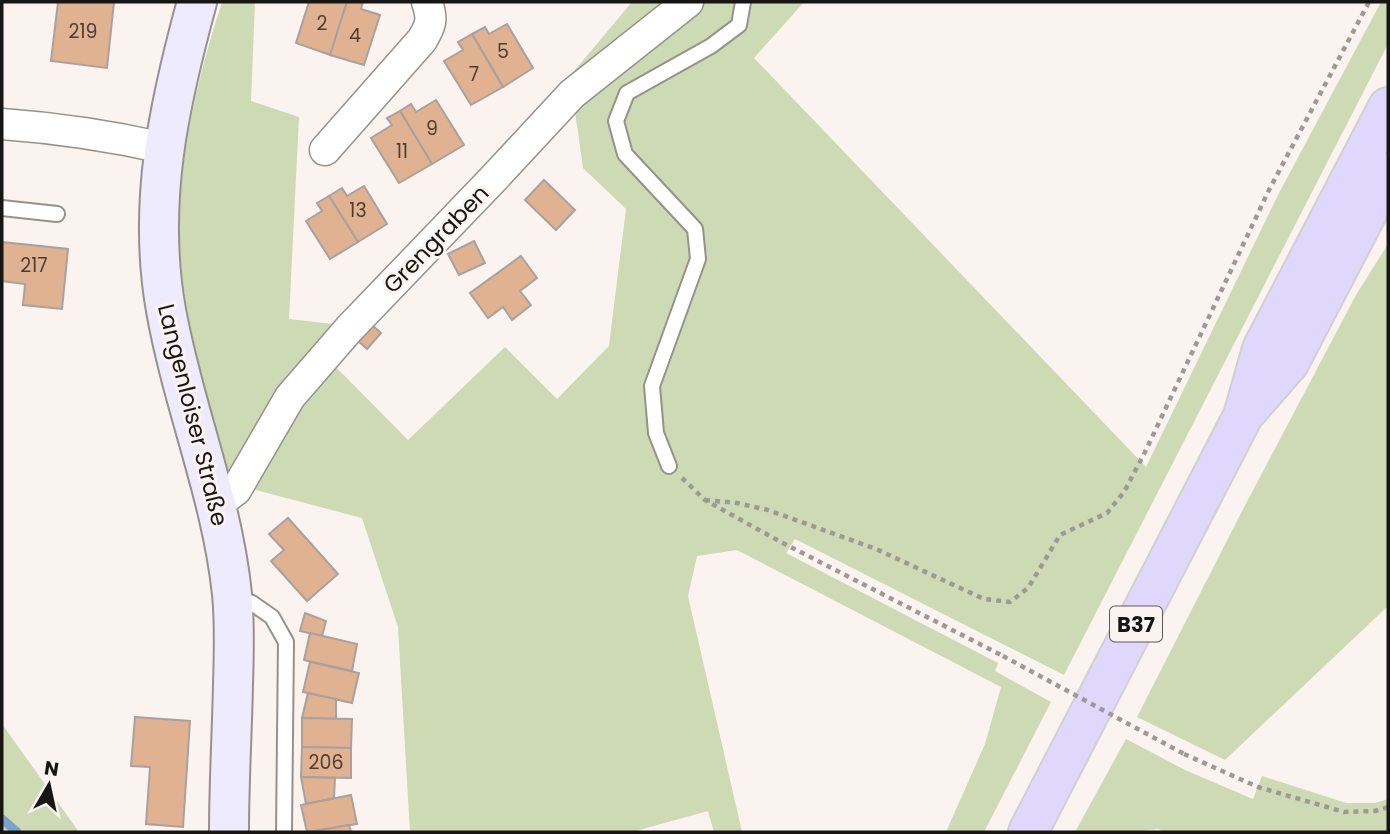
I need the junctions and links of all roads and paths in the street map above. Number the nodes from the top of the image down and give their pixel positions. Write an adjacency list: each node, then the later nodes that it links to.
1 (197, 2): 8 (street, Langenloiser Straße)
2 (427, 2): 9 (street)
3 (688, 2): 16 (street, Grengraben)
4 (743, 2): 14 (lane)
5 (1369, 2): 15 (path)
6 (1388, 107): 13 (main road, B37)
7 (2, 124): 8 (street)
8 (164, 148): 16 (street, Langenloiser Straße)
9 (325, 149)
10 (1388, 173): 13 (main road, B37)
11 (2, 208): 12 (lane)
12 (57, 214)
13 (1243, 416): 21 (main road, B37)
14 (669, 466): 15 (path)
15 (705, 500): 18 (path, bridge)
16 (215, 503): 17 (street, Langenloiser Straße)
17 (233, 596): 19 (street, Langenloiser Straße); 20 (lane)
18 (1388, 807)
19 (229, 832)
20 (284, 832)
21 (1028, 832)

